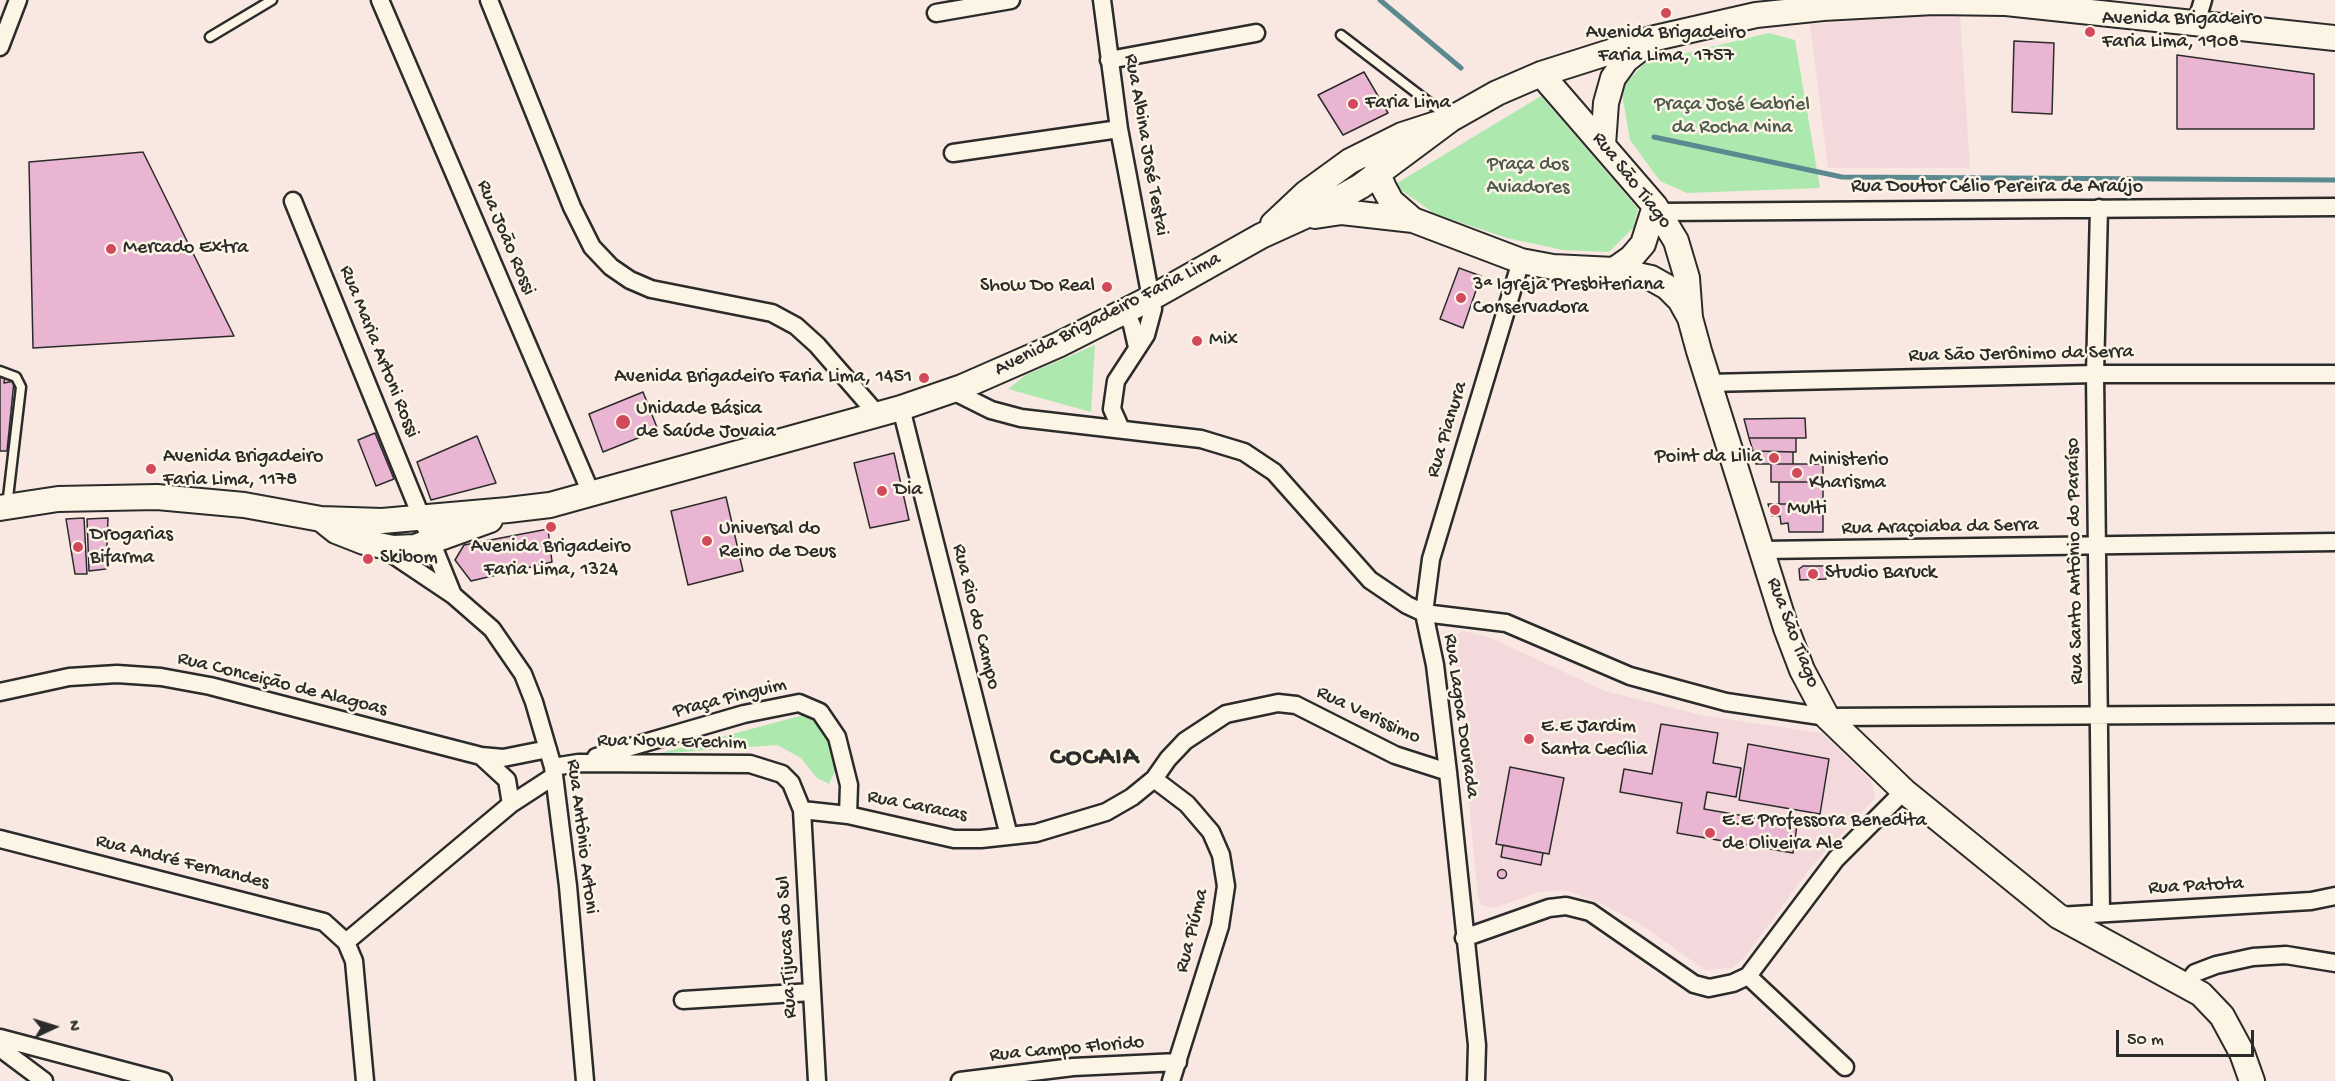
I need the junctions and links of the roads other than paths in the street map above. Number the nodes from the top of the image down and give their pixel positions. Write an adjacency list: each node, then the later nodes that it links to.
1 (18, 0): 20 (street)
2 (272, 0): 17 (lane)
3 (380, 0): 50 (street, Rua João Rossi)
4 (489, 0): 48 (street)
5 (1011, 0): 13 (street)
6 (1102, 0): 21 (street, Rua Albina José Testai)
7 (2203, 0): 14 (street)
8 (1934, 1): 9 (main road, Avenida Brigadeiro Faria Lima); 10 (main road, Avenida Brigadeiro Faria Lima)
9 (1906, 2): 11 (main road, Avenida Brigadeiro Faria Lima)
10 (2056, 3): 12 (main road, Avenida Brigadeiro Faria Lima)
11 (1829, 4): 19 (main road, Avenida Brigadeiro Faria Lima)
12 (2096, 5): 14 (main road, Avenida Brigadeiro Faria Lima)
13 (936, 13)
14 (2196, 23): 18 (main road, Avenida Brigadeiro Faria Lima)
15 (1256, 33): 21 (street)
16 (1341, 34): 23 (lane)
17 (210, 37)
18 (2335, 38)
19 (1651, 39): 22 (main road, Avenida Brigadeiro Faria Lima); 25 (main road)
20 (0, 47)
21 (1109, 60): 24 (street, Rua Albina José Testai)
22 (1541, 74): 23 (main road, Avenida Brigadeiro Faria Lima); 25 (main road, Rua São Tiago)
23 (1451, 119): 26 (main road, Avenida Brigadeiro Faria Lima); 28 (main road, Avenida Brigadeiro Faria Lima)
24 (1119, 129): 27 (street); 38 (street, Rua Albina José Testai)
25 (1604, 145): 32 (main road, Rua São Tiago)
26 (1375, 149): 28 (main road); 35 (main road, Avenida Brigadeiro Faria Lima)
27 (953, 153)
28 (1378, 174): 33 (main road, Avenida Brigadeiro Faria Lima); 34 (main road)
29 (293, 201): 53 (street, Rua Maria Artoni Rossi)
30 (2335, 207): 31 (street, Rua Doutor Célio Pereira de Araújo)
31 (2099, 208): 32 (street, Rua Doutor Célio Pereira de Araújo); 43 (street, Rua Santo Antônio do Paraíso)
32 (1657, 209): 37 (main road); 40 (main road, Rua São Tiago)
33 (1300, 218): 34 (main road); 35 (main road, Avenida Brigadeiro Faria Lima)
34 (1413, 220): 36 (main road)
35 (1261, 236): 38 (main road, Avenida Brigadeiro Faria Lima)
36 (1521, 261): 37 (main road); 62 (street, Rua Pianura)
37 (1614, 270): 40 (main road)
38 (1151, 298): 39 (main road, Avenida Brigadeiro Faria Lima); 41 (street)
39 (1125, 311): 41 (street); 46 (main road, Avenida Brigadeiro Faria Lima)
40 (1690, 318): 45 (main road, Rua São Tiago)
41 (1137, 347): 49 (street)
42 (0, 371): 51 (lane)
43 (2096, 374): 44 (street, Rua São Jerônimo da Serra); 45 (street, Rua São Jerônimo da Serra); 59 (street, Rua Santo Antônio do Paraíso)
44 (2335, 374)
45 (1709, 383): 60 (main road, Rua São Tiago)
46 (953, 391): 47 (main road, Avenida Brigadeiro Faria Lima); 49 (street, Rua Lagoa Dourada)
47 (901, 408): 48 (main road, Avenida Brigadeiro Faria Lima); 77 (street, Rua Rio do Campo)
48 (877, 414): 50 (main road, Avenida Brigadeiro Faria Lima)
49 (1121, 429): 62 (street, Rua Lagoa Dourada)
50 (591, 493): 52 (main road, Avenida Brigadeiro Faria Lima)
51 (4, 507): 54 (main road, Avenida Brigadeiro Faria Lima)
52 (524, 508): 53 (main road, Avenida Brigadeiro Faria Lima); 56 (main road)
53 (424, 518): 55 (main road, Avenida Brigadeiro Faria Lima); 56 (street, Rua Antônio Artoni)
54 (321, 519): 55 (main road, Avenida Brigadeiro Faria Lima); 58 (main road)
55 (382, 520): 58 (street)
56 (432, 541): 58 (main road); 61 (street, Rua Antônio Artoni)
57 (2335, 542): 59 (street, Rua Araçoiaba da Serra)
58 (377, 544): 61 (street, Rua Antônio Artoni)
59 (2098, 546): 60 (street, Rua Araçoiaba da Serra); 66 (street, Rua Santo Antônio do Paraíso)
60 (1762, 550): 65 (main road, Rua São Tiago)
61 (453, 595): 67 (street, Rua Antônio Artoni)
62 (1424, 613): 65 (street); 71 (street, Rua Lagoa Dourada)
63 (0, 692): 68 (street, Rua Conceição de Alagoas)
64 (2335, 714): 66 (street)
65 (1827, 717): 66 (street); 73 (main road, Rua São Tiago)
66 (2099, 717): 80 (street, Rua Santo Antônio do Paraíso)
67 (548, 749): 68 (street, Rua Conceição de Alagoas); 70 (street, Rua Antônio Artoni)
68 (481, 756): 74 (street, Rua Conceição de Alagoas)
69 (578, 763): 70 (street, Rua Nova Erechim); 75 (street, Rua Nova Erechim); 76 (street, Praça Pinguim)
70 (554, 771): 74 (street, Rua Nova Erechim); 96 (street, Rua Antônio Artoni)
71 (1448, 772): 72 (street, Rua Verissimo); 82 (street, Rua Lagoa Dourada)
72 (1154, 779): 77 (street, Rua Caracas); 91 (street, Rua Piúma)
73 (1904, 790): 81 (main road, Rua São Tiago); 85 (street)
74 (511, 804): 83 (street, Rua Nova Erechim)
75 (802, 810): 76 (street, Rua Caracas); 87 (street, Rua Tijucas do Sul)
76 (848, 815): 77 (street, Rua Caracas)
77 (1009, 836)
78 (0, 839): 83 (street, Rua André Fernandes)
79 (2335, 896): 80 (street, Rua Patota)
80 (2101, 913): 81 (street, Rua Patota)
81 (2058, 916): 86 (main road, Rua São Tiago)
82 (1464, 938): 85 (street); 100 (street, Rua Lagoa Dourada)
83 (346, 942): 95 (street)
84 (2335, 963): 86 (street)
85 (1748, 976): 92 (street)
86 (2186, 984): 101 (main road, Rua São Tiago)
87 (812, 992): 88 (street); 97 (street, Rua Tijucas do Sul)
88 (683, 1000)
89 (0, 1038): 94 (street)
90 (0, 1048): 93 (street)
91 (1178, 1062): 98 (street, Rua Campo Florido); 99 (street, Rua Piúma)
92 (1845, 1067)
93 (44, 1081)
94 (163, 1081)
95 (365, 1081)
96 (585, 1081)
97 (817, 1081)
98 (960, 1081)
99 (1171, 1081)
100 (1476, 1081)
101 (2252, 1081)

